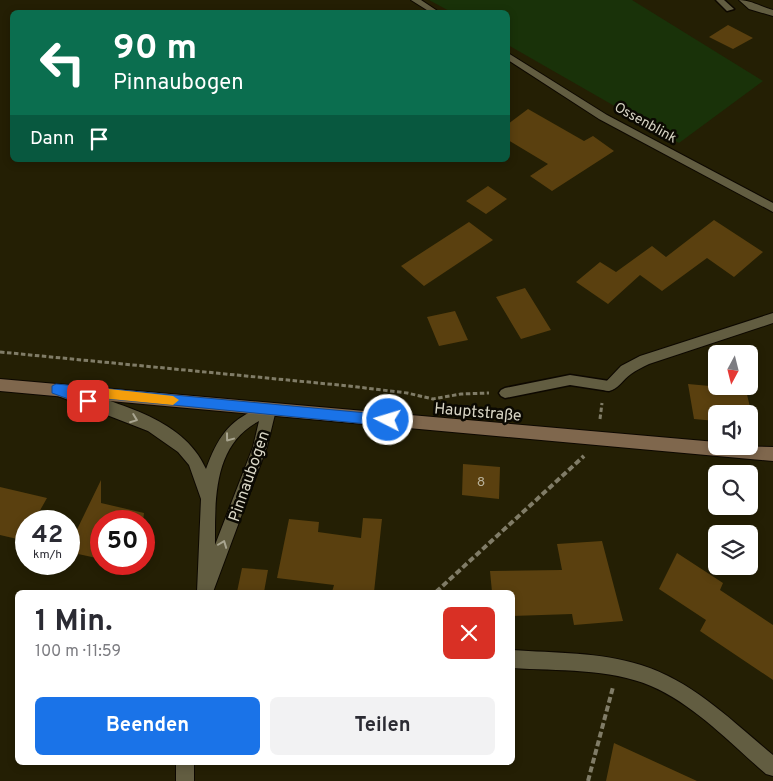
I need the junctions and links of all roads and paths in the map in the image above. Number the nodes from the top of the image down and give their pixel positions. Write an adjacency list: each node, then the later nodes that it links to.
1 (415, 0): 5 (street)
2 (720, 0): 4 (lane)
3 (743, 0): 6 (street)
4 (730, 8)
5 (432, 10)
6 (773, 13)
7 (510, 57): 8 (street, Ossenblink)
8 (773, 208)
9 (773, 318): 12 (street)
10 (0, 352): 14 (path)
11 (0, 385): 13 (main road, Hauptstraße)
12 (609, 386): 14 (lane)
13 (56, 389): 15 (main road, Hauptstraße); 18 (street, Pinnaubogen, one-way to 18)
14 (505, 393)
15 (268, 410): 16 (main road, Hauptstraße); 18 (street, Pinnaubogen, one-way to 18); 19 (street, Pinnaubogen, one-way to 15)
16 (773, 454)
17 (585, 455): 21 (path)
18 (207, 496): 20 (street, Pinnaubogen)
19 (205, 590)
20 (205, 590)
21 (438, 590)
22 (515, 659): 25 (street)
23 (613, 685): 27 (path)
24 (184, 765): 26 (street)
25 (773, 767)
26 (184, 781)
27 (588, 781)

